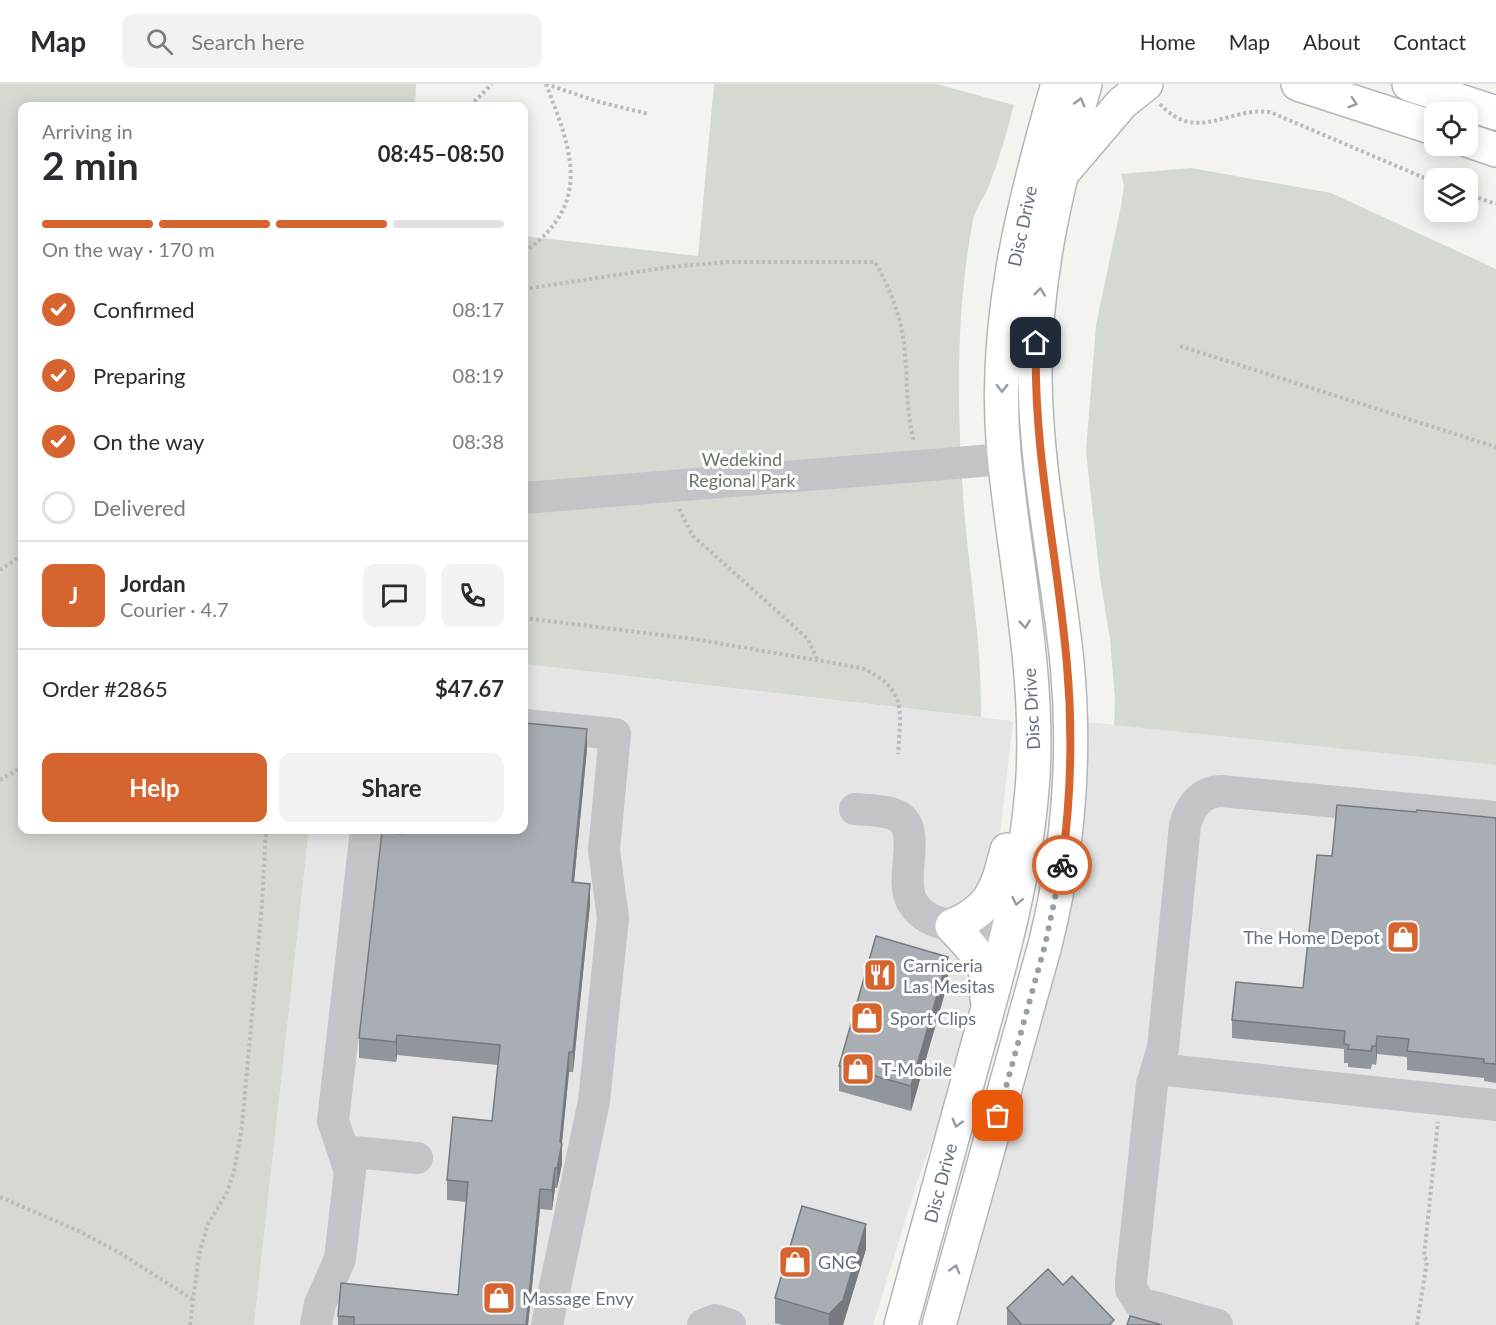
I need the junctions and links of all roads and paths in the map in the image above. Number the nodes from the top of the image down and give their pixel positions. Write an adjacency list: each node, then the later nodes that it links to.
1 (492, 84): 9 (path)
2 (546, 84): 11 (path); 20 (path)
3 (1035, 84): 14 (main road)
4 (1058, 84): 14 (main road, Disc Drive)
5 (1085, 84): 16 (main road, Disc Drive, one-way to 5)
6 (1298, 84): 12 (main road, one-way to 12)
7 (1409, 84): 10 (main road)
8 (1150, 90): 16 (main road); 17 (path)
9 (474, 102)
10 (1496, 113)
11 (649, 114)
12 (1424, 126)
13 (1478, 144): 15 (main road)
14 (1041, 145): 24 (main road, Disc Drive, one-way to 24)
15 (1496, 150)
16 (1061, 174): 33 (main road, Disc Drive, one-way to 16)
17 (1424, 178)
18 (1478, 198): 19 (path)
19 (1496, 204)
20 (528, 249)
21 (528, 288): 25 (path)
22 (1180, 346): 23 (path)
23 (1496, 447)
24 (1005, 459): 25 (lane); 32 (main road, Disc Drive, one-way to 32); 33 (main road)
25 (922, 466): 26 (lane)
26 (669, 486): 27 (lane); 31 (path)
27 (528, 498)
28 (18, 558): 29 (path)
29 (0, 570)
30 (528, 618): 31 (path)
31 (817, 659): 35 (path)
32 (1030, 670): 42 (main road); 43 (main road, Disc Drive, one-way to 43)
33 (1070, 706): 50 (main road, Disc Drive)
34 (528, 725): 57 (lane)
35 (898, 754)
36 (18, 769): 37 (path)
37 (0, 780)
38 (855, 809): 42 (lane)
39 (1496, 817): 45 (lane)
40 (266, 834): 53 (path)
41 (366, 834): 48 (lane)
42 (952, 926): 43 (lane); 44 (main road)
43 (1006, 945): 44 (main road, Disc Drive); 50 (main road)
44 (985, 1022): 51 (main road, Disc Drive, one-way to 51)
45 (1157, 1069): 46 (lane); 62 (lane)
46 (1496, 1106)
47 (1439, 1115): 63 (path)
48 (343, 1151): 49 (lane); 56 (lane)
49 (417, 1158)
50 (985, 1161): 54 (main road, Disc Drive, one-way to 50)
51 (942, 1177): 60 (main road); 61 (main road, Disc Drive)
52 (0, 1197): 53 (path)
53 (192, 1299): 55 (path)
54 (942, 1319)
55 (190, 1325)
56 (316, 1325)
57 (547, 1325)
58 (703, 1325): 59 (lane)
59 (730, 1325)
60 (880, 1325)
61 (901, 1325)
62 (1217, 1325)
63 (1417, 1325)

